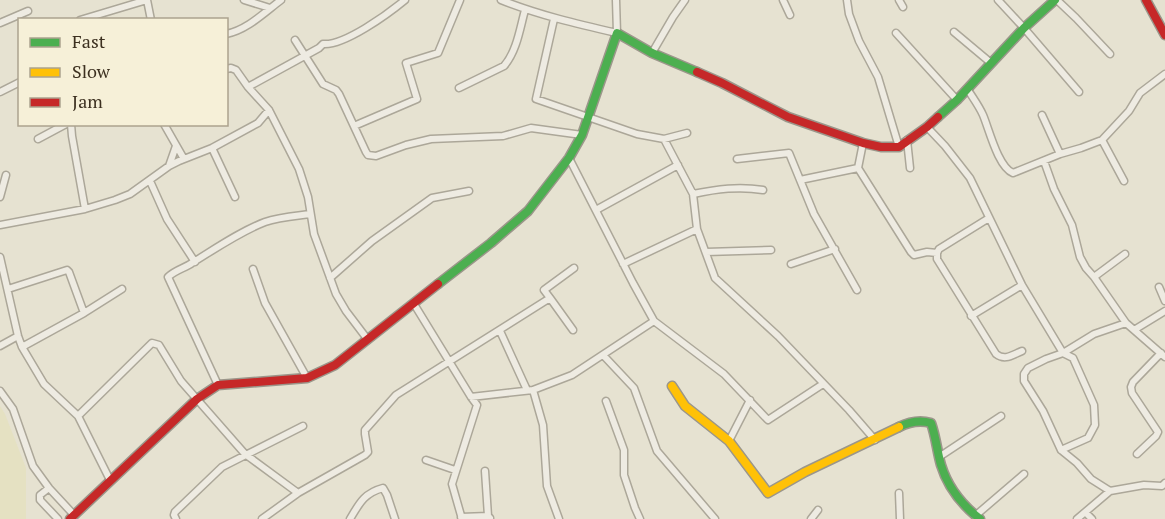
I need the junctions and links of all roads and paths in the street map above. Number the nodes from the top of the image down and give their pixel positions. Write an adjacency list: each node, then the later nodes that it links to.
1 (147, 0): 18 (street); 19 (street)
2 (244, 0): 14 (street)
3 (281, 0): 14 (street)
4 (405, 0): 31 (street)
5 (460, 0): 50 (street)
6 (501, 0): 15 (street)
7 (616, 0): 24 (street)
8 (686, 0): 29 (street)
9 (783, 0): 17 (street)
10 (847, 0): 60 (street)
11 (998, 0): 22 (street)
12 (1056, 0): 22 (street); 30 (street)
13 (1146, 0): 27 (street)
14 (270, 8): 26 (street)
15 (525, 10): 20 (street); 37 (street)
16 (28, 11): 21 (street)
17 (790, 15)
18 (87, 18)
19 (151, 18)
20 (554, 19): 24 (street); 44 (street)
21 (0, 23)
22 (1024, 28): 32 (street); 40 (street)
23 (954, 32): 32 (street)
24 (617, 33): 29 (street); 44 (street)
25 (896, 33): 41 (street)
26 (228, 34)
27 (1165, 35)
28 (296, 40): 31 (street)
29 (652, 53): 58 (street)
30 (1110, 54)
31 (304, 56): 36 (street); 50 (street)
32 (991, 63): 38 (street)
33 (228, 69): 36 (street)
34 (1165, 74): 57 (street)
35 (18, 83): 39 (street)
36 (248, 87): 42 (street)
37 (459, 88)
38 (968, 90): 41 (street); 66 (street)
39 (0, 92)
40 (1079, 92)
41 (957, 100): 51 (street)
42 (270, 110): 45 (street); 46 (street)
43 (1042, 115): 62 (street)
44 (589, 117): 53 (street); 55 (street)
45 (274, 122): 46 (street); 82 (street)
46 (258, 123): 61 (street)
47 (64, 126): 54 (street)
48 (69, 126): 80 (street)
49 (165, 126): 59 (street)
50 (354, 126): 53 (street)
51 (927, 127): 56 (street); 83 (street)
52 (687, 133): 55 (street)
53 (582, 135): 63 (street)
54 (38, 139)
55 (664, 140): 67 (street)
56 (907, 140): 60 (street); 70 (street)
57 (1102, 140): 62 (street); 74 (street)
58 (863, 143): 60 (street); 69 (street)
59 (176, 146): 64 (street); 68 (street)
60 (899, 147)
61 (212, 148): 64 (street); 78 (street)
62 (1060, 154): 66 (street)
63 (569, 158): 81 (street); 106 (street)
64 (184, 159): 68 (street)
65 (737, 159): 72 (street)
66 (1044, 160): 97 (street)
67 (678, 165): 77 (street); 81 (street)
68 (169, 166): 73 (street)
69 (858, 168): 72 (street); 89 (street)
70 (910, 168)
71 (6, 175): 79 (street)
72 (800, 180): 86 (street)
73 (150, 181): 80 (street); 92 (street)
74 (1124, 181)
75 (763, 190): 77 (street)
76 (469, 191): 98 (street)
77 (693, 194): 85 (street)
78 (234, 196)
79 (0, 197)
80 (85, 209): 84 (street)
81 (596, 210): 93 (street)
82 (310, 214): 92 (street); 98 (street)
83 (989, 218): 89 (street); 99 (street)
84 (0, 225)
85 (698, 229): 88 (street); 93 (street)
86 (835, 249): 94 (street); 103 (street)
87 (771, 250): 88 (street)
88 (706, 252): 125 (street)
89 (937, 253): 109 (street)
90 (1125, 254): 97 (street)
91 (0, 257): 101 (street)
92 (195, 262): 126 (street)
93 (623, 264): 110 (street)
94 (791, 264)
95 (574, 268): 104 (street)
96 (253, 269): 124 (street)
97 (1094, 277): 111 (street)
98 (330, 278): 116 (street)
99 (1022, 285): 109 (street); 120 (street)
100 (1159, 287): 105 (street)
101 (8, 289): 108 (street); 115 (street)
102 (122, 289): 108 (street)
103 (857, 291)
104 (550, 298): 112 (street); 114 (street)
105 (1165, 301)
106 (414, 304): 116 (street); 123 (street)
107 (1165, 311): 113 (street)
108 (84, 313): 118 (street)
109 (971, 316): 119 (street)
110 (654, 321): 121 (street); 132 (street)
111 (1126, 323): 113 (street); 120 (street)
112 (573, 330)
113 (1134, 330): 122 (street)
114 (500, 331): 123 (street); 128 (street)
115 (18, 336): 117 (street); 118 (street)
116 (368, 340): 124 (street)
117 (0, 346)
118 (22, 347): 134 (street)
119 (1022, 351)
120 (1064, 353): 139 (street); 139 (street)
121 (603, 355): 128 (street); 168 (street)
122 (1163, 355): 141 (street)
123 (448, 361): 130 (street); 151 (street)
124 (307, 378): 126 (street)
125 (823, 384): 132 (street); 137 (street)
126 (218, 385): 131 (street)
127 (672, 386): 138 (street)
128 (530, 390): 130 (street); 166 (street)
129 (0, 391): 149 (street)
130 (471, 397): 144 (street)
131 (197, 399): 134 (street); 140 (street); 147 (street)
132 (750, 400): 138 (street)
133 (606, 401): 167 (street)
134 (78, 416): 147 (street)
135 (1001, 416): 142 (street)
136 (303, 426): 140 (street)
137 (875, 440): 138 (street); 142 (street)
138 (729, 441)
139 (1061, 450): 150 (street)
140 (245, 454): 151 (street); 162 (street)
141 (1137, 454)
142 (939, 457): 158 (street)
143 (426, 460): 144 (street)
144 (455, 470): 159 (street)
145 (485, 471): 160 (street)
146 (1024, 474): 158 (street)
147 (110, 480): 156 (street)
148 (1163, 484): 150 (street); 153 (street)
149 (49, 488): 156 (street); 161 (street)
150 (1110, 491): 155 (street)
151 (298, 493): 157 (street)
152 (899, 493): 170 (street)
153 (1165, 493)
154 (818, 510): 169 (street)
155 (1086, 513): 171 (street); 172 (street)
156 (72, 517)
157 (271, 517): 163 (street)
158 (978, 517)
159 (462, 518): 160 (street)
160 (489, 518)
161 (58, 519)
162 (176, 519)
163 (262, 519)
164 (350, 519): 165 (street)
165 (395, 519)
166 (559, 519)
167 (640, 519)
168 (715, 519)
169 (811, 519)
170 (900, 519)
171 (1077, 519)
172 (1092, 519)

